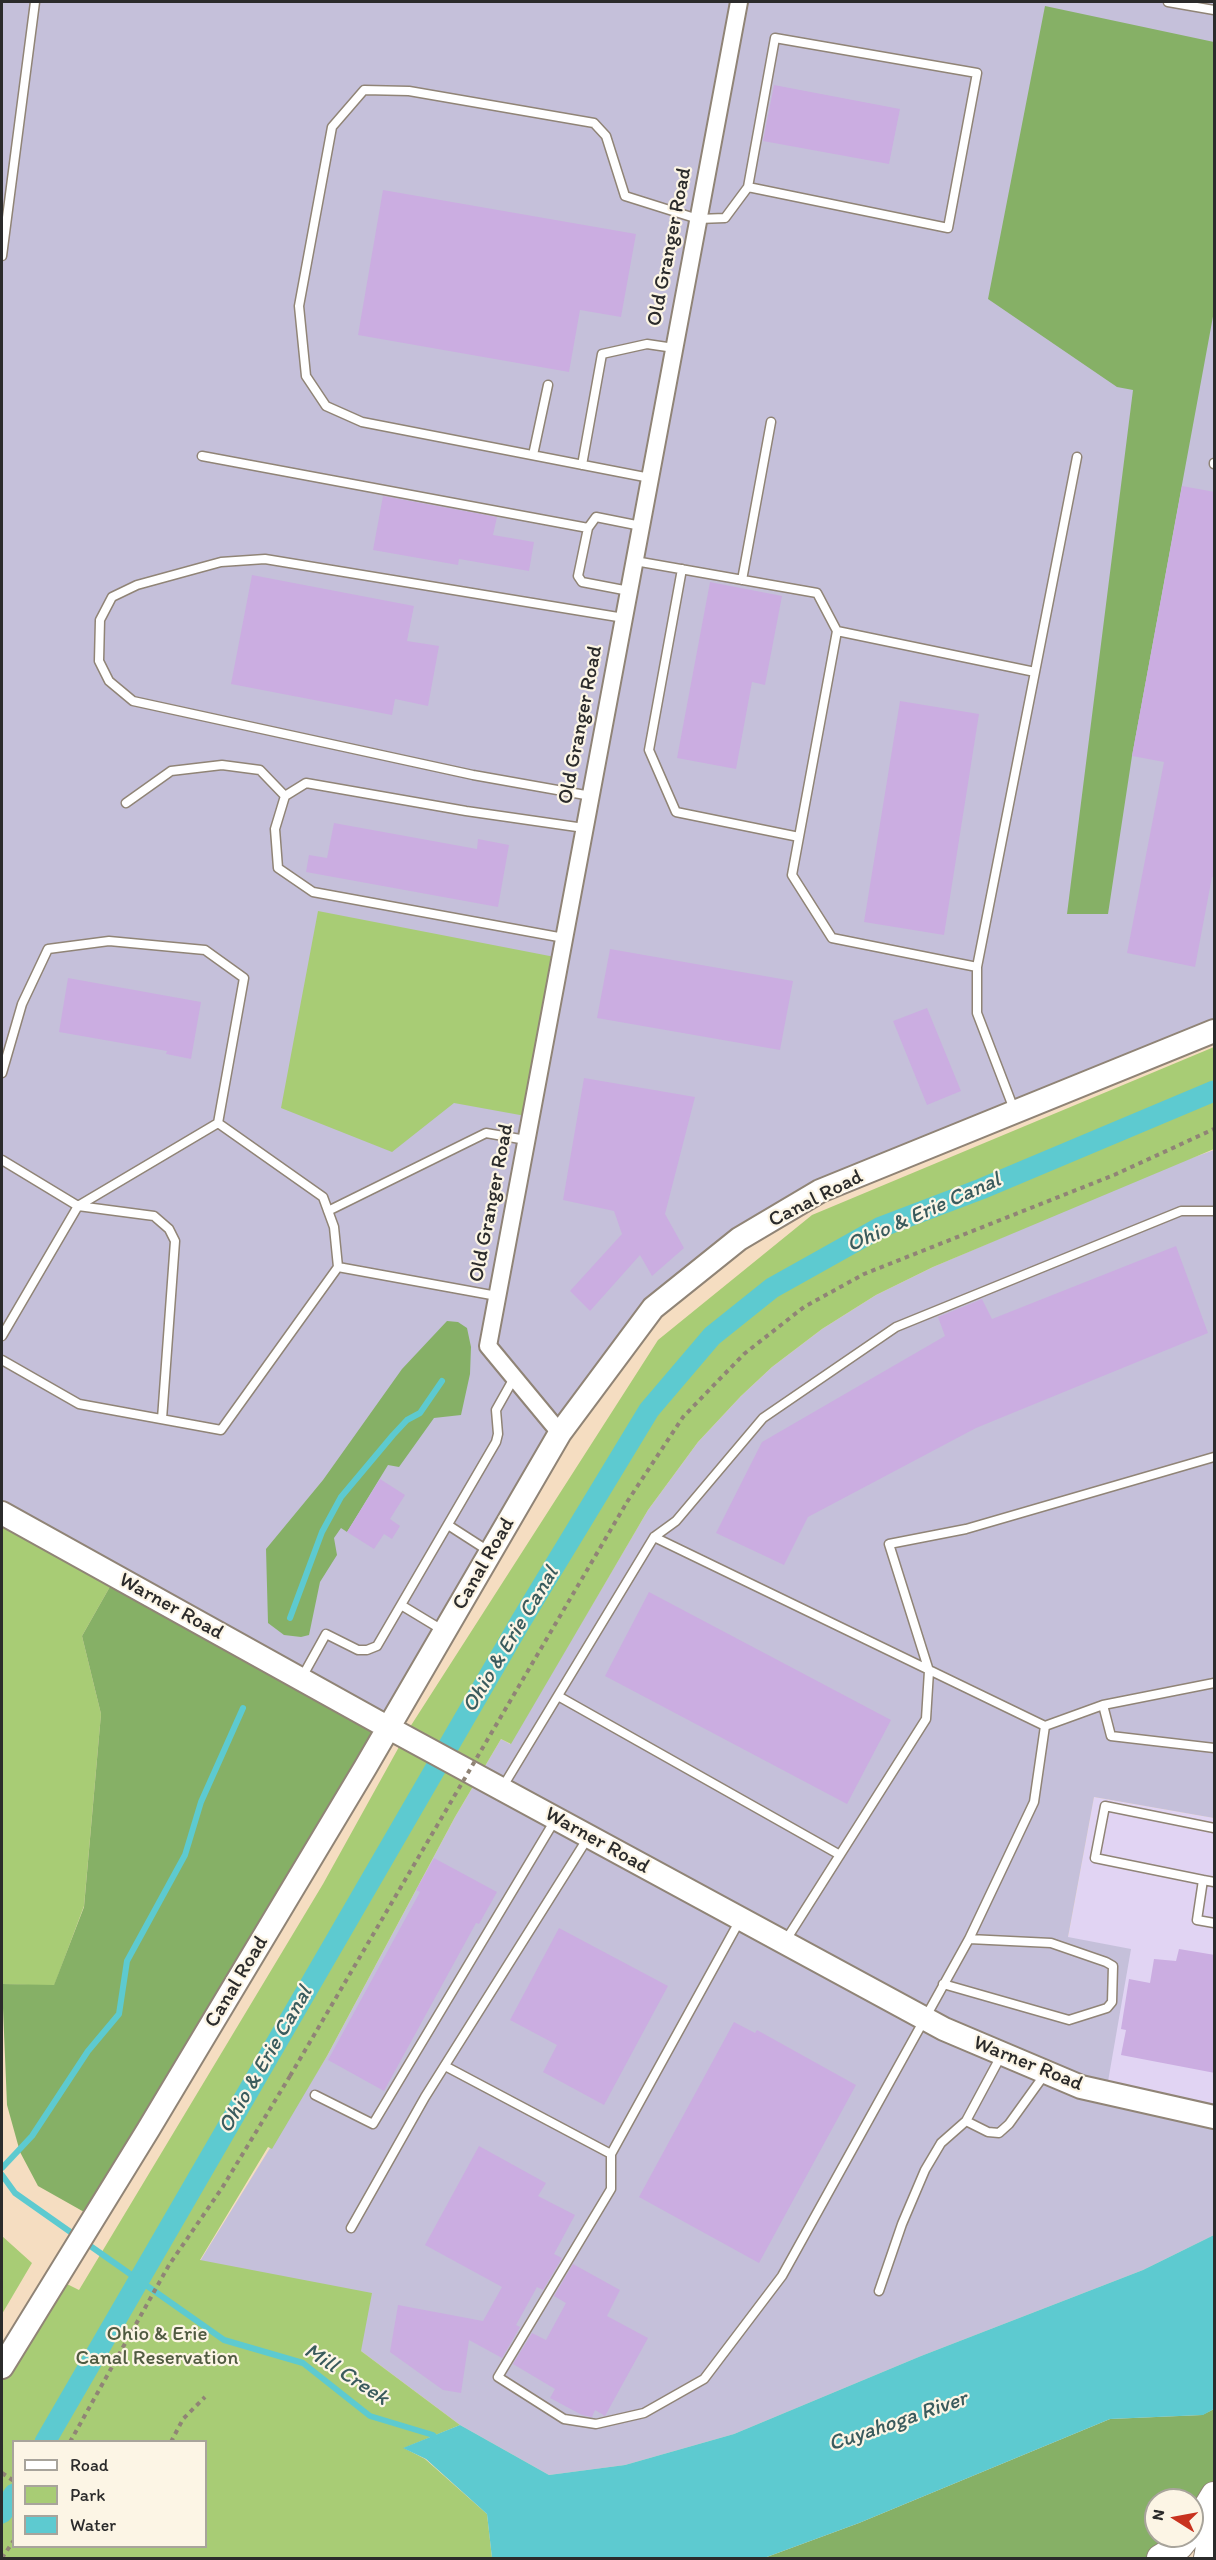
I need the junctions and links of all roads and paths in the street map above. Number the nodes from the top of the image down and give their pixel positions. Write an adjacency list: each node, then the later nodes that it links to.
1 (35, 2): 7 (lane)
2 (739, 2): 6 (street, Old Granger Road)
3 (1168, 2): 4 (lane)
4 (1215, 10)
5 (747, 187): 5 (lane); 6 (lane)
6 (698, 219): 8 (street, Old Granger Road); 11 (lane)
7 (2, 256)
8 (674, 348): 14 (lane); 15 (street, Old Granger Road)
9 (548, 385): 11 (lane)
10 (771, 422): 20 (lane)
11 (533, 455): 14 (lane)
12 (202, 456): 17 (lane)
13 (1077, 457): 24 (lane)
14 (582, 465): 15 (lane)
15 (650, 478): 16 (street, Old Granger Road)
16 (641, 526): 17 (lane); 18 (street, Old Granger Road)
17 (588, 528): 21 (lane)
18 (635, 561): 19 (lane); 21 (street, Old Granger Road)
19 (682, 569): 20 (lane); 29 (lane)
20 (742, 580): 23 (lane)
21 (629, 591): 22 (street, Old Granger Road)
22 (624, 618): 26 (street, Old Granger Road); 26 (lane)
23 (837, 631): 24 (lane); 29 (lane)
24 (1035, 672): 31 (lane)
25 (285, 796): 27 (lane); 28 (lane); 30 (lane)
26 (591, 796): 28 (street, Old Granger Road)
27 (126, 803)
28 (584, 828): 30 (street, Old Granger Road)
29 (799, 837): 31 (lane)
30 (564, 938): 37 (street, Old Granger Road)
31 (977, 967): 34 (lane)
32 (1215, 1031): 34 (street, Canal Road)
33 (2, 1073): 35 (lane)
34 (1015, 1113): 48 (street, Canal Road)
35 (218, 1123): 39 (lane); 41 (lane)
36 (1215, 1129): 88 (path, bridge)
37 (526, 1140): 41 (lane); 43 (street, Old Granger Road)
38 (2, 1160): 39 (lane)
39 (78, 1206): 44 (lane); 47 (lane)
40 (1215, 1211): 52 (lane)
41 (328, 1212): 42 (lane)
42 (338, 1267): 43 (lane); 47 (lane)
43 (497, 1296): 46 (street, Old Granger Road)
44 (2, 1336)
45 (2, 1360): 47 (lane)
46 (514, 1378): 48 (street, Old Granger Road); 51 (lane)
47 (162, 1419)
48 (560, 1433): 53 (street, Canal Road)
49 (1215, 1457): 56 (lane)
50 (2, 1513): 57 (street, Warner Road)
51 (448, 1525): 53 (lane); 54 (lane)
52 (654, 1537): 56 (lane); 59 (lane)
53 (490, 1552): 55 (street, Canal Road)
54 (401, 1605): 55 (lane); 57 (lane)
55 (444, 1632): 62 (street, Canal Road)
56 (929, 1671): 61 (lane); 68 (lane)
57 (301, 1679): 62 (street, Warner Road)
58 (1215, 1683): 60 (lane)
59 (558, 1696): 64 (lane); 68 (lane)
60 (1103, 1705): 61 (lane); 63 (lane)
61 (1045, 1726): 73 (lane)
62 (397, 1732): 64 (street, Warner Road); 86 (street, Canal Road)
63 (1215, 1748)
64 (502, 1789): 65 (street, Warner Road)
65 (556, 1818): 67 (street, Warner Road); 80 (lane)
66 (1215, 1828): 69 (lane)
67 (589, 1836): 71 (street, Warner Road); 78 (lane)
68 (840, 1855): 74 (lane)
69 (1203, 1880): 70 (lane); 72 (lane)
70 (1215, 1882)
71 (741, 1918): 74 (street, Warner Road); 83 (lane)
72 (1215, 1923)
73 (969, 1940): 75 (lane); 75 (lane)
74 (784, 1942): 76 (street, Warner Road)
75 (944, 1984): 76 (lane)
76 (924, 2019): 77 (street, Warner Road); 83 (lane)
77 (1002, 2054): 79 (street, Warner Road); 82 (lane)
78 (445, 2066): 83 (lane); 84 (lane)
79 (1046, 2073): 81 (street, Warner Road); 82 (lane)
80 (315, 2095)
81 (1215, 2117)
82 (966, 2121): 85 (lane)
83 (611, 2154)
84 (351, 2228)
85 (879, 2291)
86 (2, 2367)
87 (205, 2397): 89 (path)
88 (71, 2440)
89 (172, 2440)
90 (1215, 2495): 91 (main road)
91 (1204, 2512)
92 (1215, 2522): 97 (main road)
93 (12, 2543): 95 (path)
94 (1177, 2548): 96 (main road)
95 (2, 2559)
96 (1160, 2559)
97 (1207, 2559)

